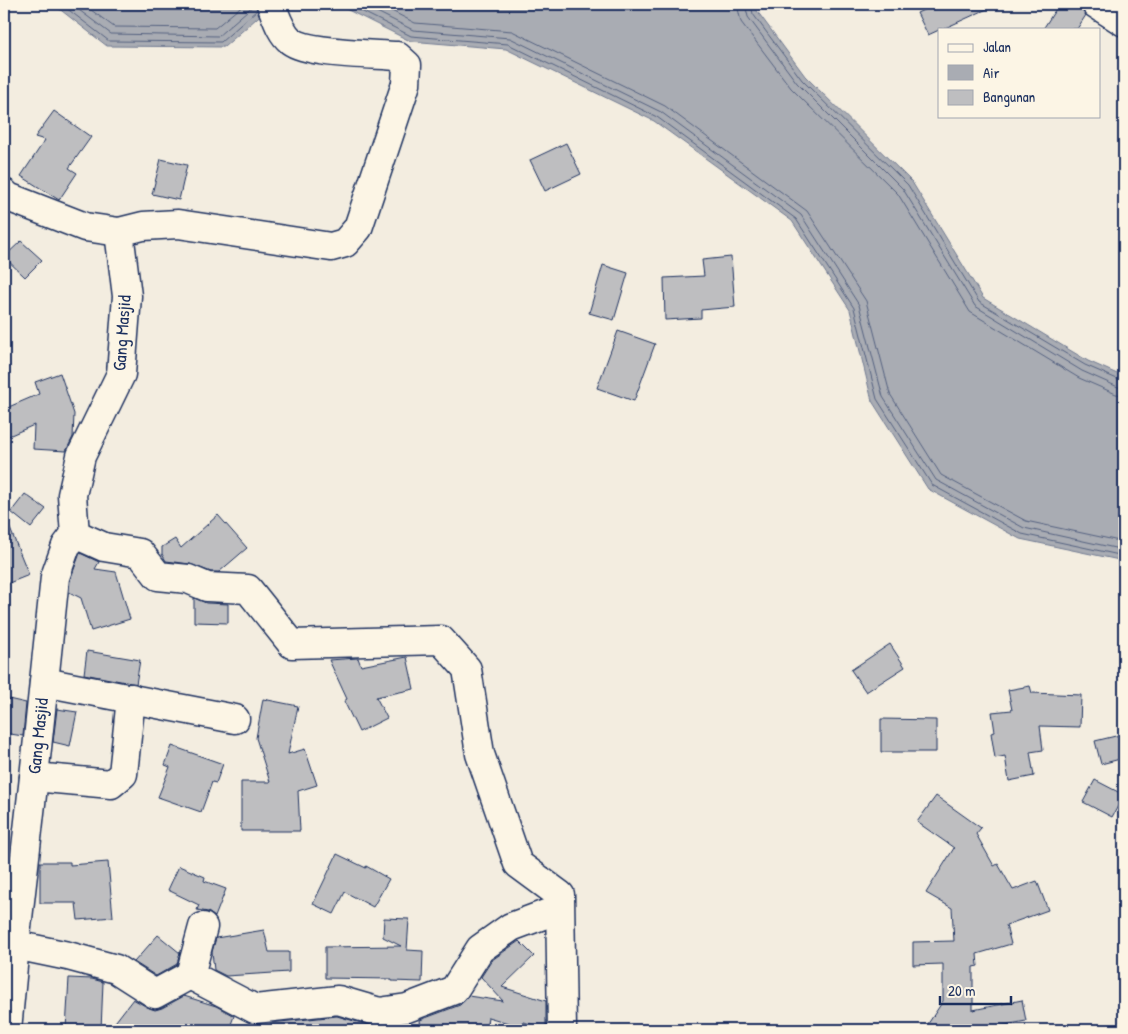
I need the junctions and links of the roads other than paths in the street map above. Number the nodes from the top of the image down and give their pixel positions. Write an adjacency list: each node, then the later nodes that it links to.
1 (271, 4): 5 (street)
2 (1096, 4): 3 (street)
3 (1124, 22)
4 (4, 193): 5 (street)
5 (119, 232): 6 (street, Gang Masjid)
6 (75, 534): 7 (street, Gang Masjid); 11 (street)
7 (44, 682): 8 (street); 10 (street, Gang Masjid)
8 (131, 698): 9 (street); 10 (street)
9 (235, 719)
10 (34, 777): 13 (street, Gang Masjid)
11 (560, 909): 14 (street); 16 (street)
12 (203, 927): 14 (street)
13 (15, 945): 14 (street); 15 (street, Gang Masjid)
14 (190, 975)
15 (7, 1030)
16 (562, 1030)

